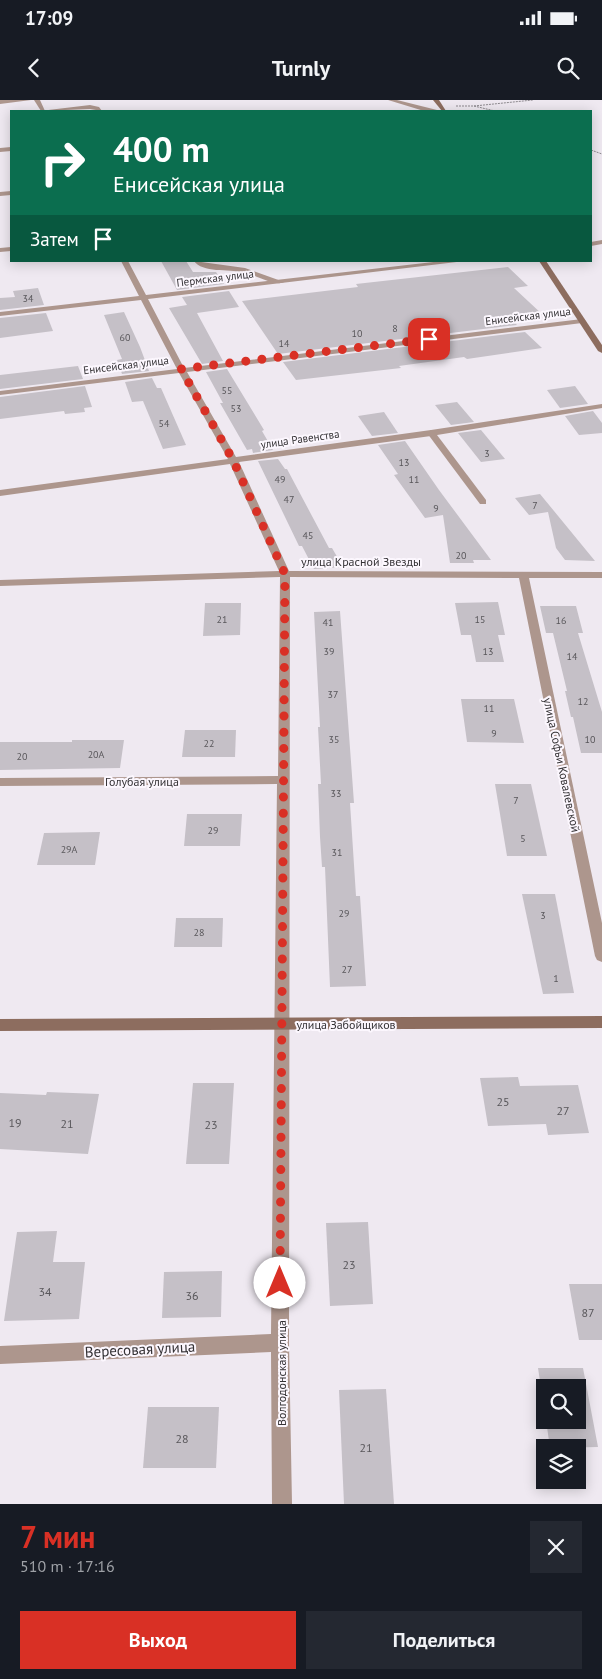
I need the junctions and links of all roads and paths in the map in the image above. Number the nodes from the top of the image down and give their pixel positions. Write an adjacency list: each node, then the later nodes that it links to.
1 (28, 100): 5 (street)
2 (391, 100): 9 (street)
3 (436, 100): 9 (street)
4 (533, 100): 6 (path)
5 (0, 102)
6 (474, 106): 9 (path); 10 (path)
7 (55, 110): 8 (street)
8 (98, 110)
9 (441, 110)
10 (491, 110)
11 (125, 262): 16 (street, Волгодонская улица)
12 (198, 262): 15 (street)
13 (453, 262): 15 (street, Пермская улица)
14 (543, 262): 18 (street)
15 (280, 282): 16 (street, Пермская улица)
16 (145, 298): 17 (street, Пермская улица); 20 (street, Волгодонская улица)
17 (0, 314)
18 (582, 321): 19 (street); 20 (street, Енисейская улица)
19 (602, 351)
20 (181, 369): 21 (street, Енисейская улица); 24 (street, Волгодонская улица)
21 (0, 392)
22 (602, 406): 23 (street, улица Равенства)
23 (432, 432): 24 (street, улица Равенства); 26 (street)
24 (233, 460): 25 (street, улица Равенства); 27 (street, Волгодонская улица)
25 (0, 493)
26 (483, 502)
27 (285, 574): 28 (street, улица Красной Звезды); 30 (street, улица Красной Звезды); 31 (street, Волгодонская улица)
28 (523, 574): 29 (street, улица Красной Звезды); 33 (street, улица Софьи Ковалевской)
29 (602, 576)
30 (0, 583)
31 (283, 780): 32 (street, Голубая улица); 36 (street, Волгодонская улица)
32 (0, 782)
33 (602, 956)
34 (602, 1022): 36 (street, улица Забойщиков)
35 (0, 1024): 36 (street, улица Забойщиков)
36 (282, 1025): 37 (street, Волгодонская улица)
37 (280, 1343): 38 (street, Вересовая улица); 39 (street, Волгодонская улица)
38 (0, 1355)
39 (282, 1504)

